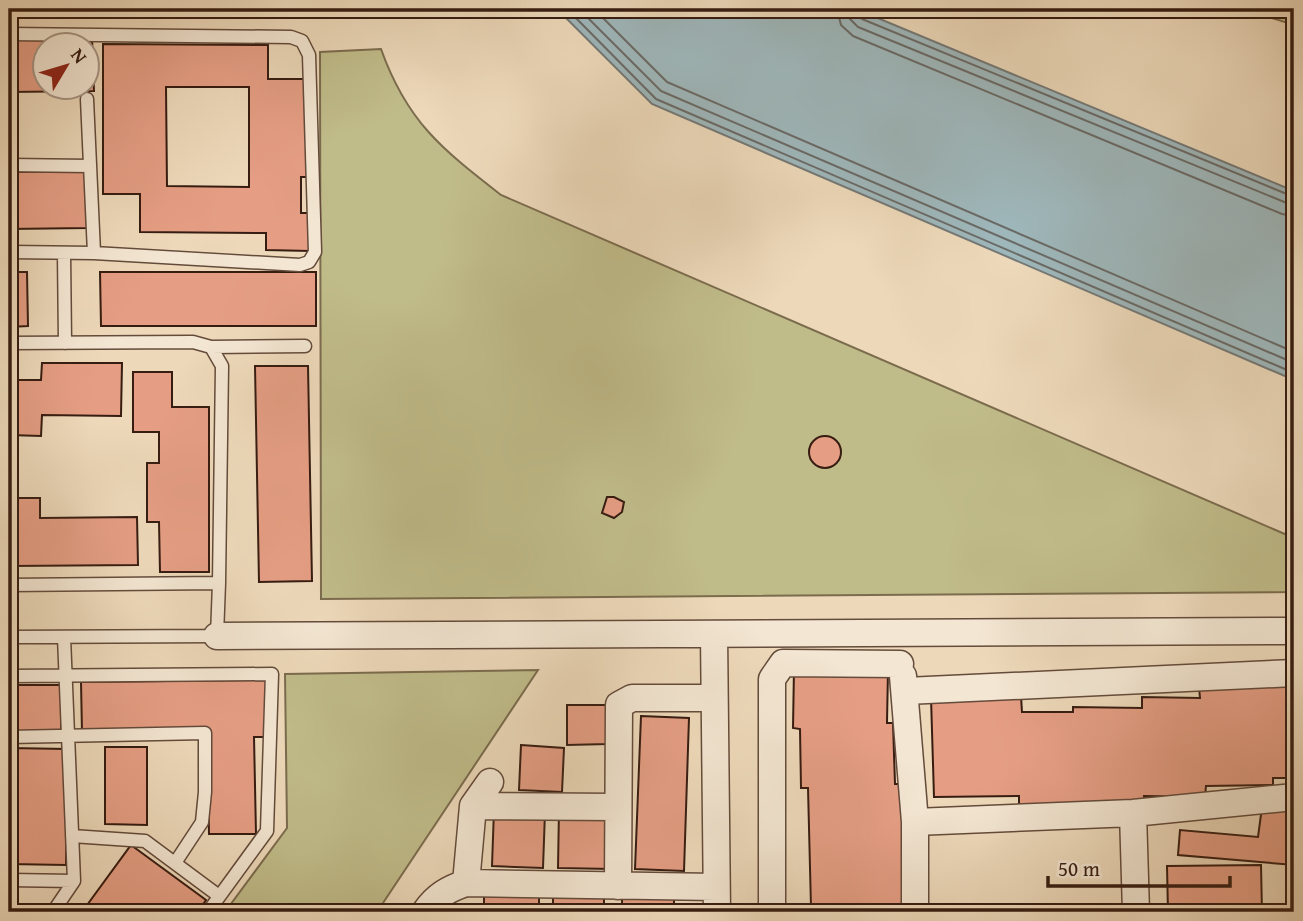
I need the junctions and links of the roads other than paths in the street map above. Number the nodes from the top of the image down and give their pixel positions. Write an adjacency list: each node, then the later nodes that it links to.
1 (9, 34): 7 (lane)
2 (87, 102): 4 (lane)
3 (9, 165): 4 (lane)
4 (90, 166): 7 (lane)
5 (9, 252): 6 (lane)
6 (64, 253): 7 (lane); 9 (lane)
7 (94, 253)
8 (9, 343): 9 (lane)
9 (65, 343): 11 (lane)
10 (305, 346): 11 (lane)
11 (211, 347): 12 (lane)
12 (219, 583): 13 (lane); 17 (lane)
13 (9, 585)
14 (1294, 631): 15 (street)
15 (899, 633): 16 (street); 20 (street)
16 (714, 634): 17 (street); 25 (street)
17 (217, 636): 19 (lane)
18 (9, 637): 19 (lane)
19 (64, 637): 23 (lane)
20 (900, 664): 24 (street); 45 (street)
21 (1294, 673): 24 (street)
22 (9, 676): 23 (lane)
23 (66, 676): 26 (lane); 40 (lane)
24 (906, 691): 33 (street)
25 (714, 698): 31 (street); 41 (street)
26 (69, 736): 27 (lane); 34 (lane); 35 (lane)
27 (9, 737)
28 (490, 782): 30 (street)
29 (1294, 797): 32 (street)
30 (473, 806): 31 (street); 38 (street)
31 (617, 807): 39 (street)
32 (1133, 813): 33 (street); 47 (street)
33 (915, 822): 46 (street)
34 (72, 836): 35 (lane); 37 (lane)
35 (175, 863): 40 (lane)
36 (9, 880): 37 (lane)
37 (74, 881): 42 (lane)
38 (466, 883): 39 (street); 44 (street)
39 (618, 886): 41 (street)
40 (219, 896): 43 (lane)
41 (717, 900)
42 (53, 912)
43 (208, 912)
44 (425, 912)
45 (772, 912)
46 (915, 912)
47 (1136, 912)

